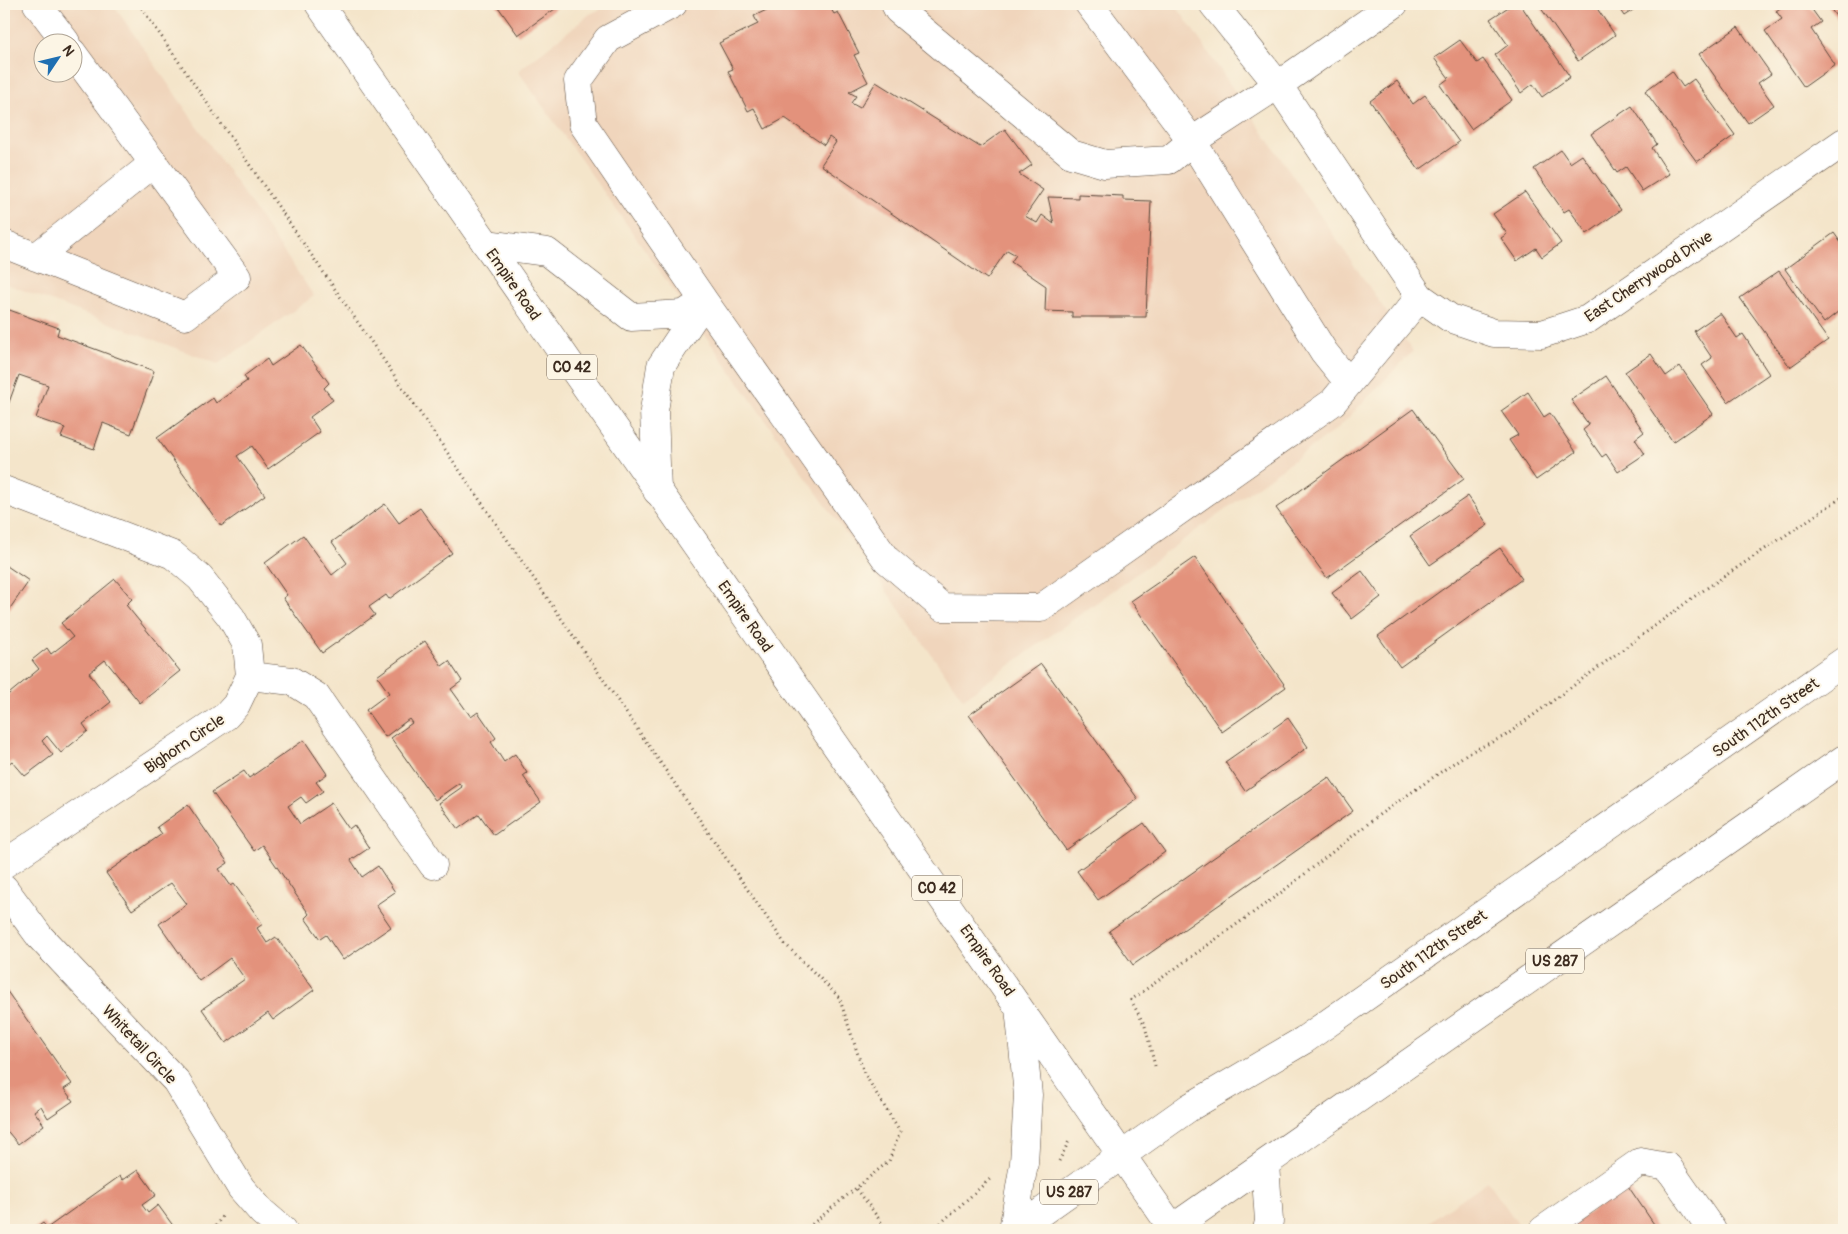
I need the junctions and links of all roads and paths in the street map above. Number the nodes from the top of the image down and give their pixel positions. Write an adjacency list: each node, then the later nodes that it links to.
1 (37, 4): 9 (main road)
2 (139, 4): 37 (path)
3 (319, 4): 16 (main road, Empire Road / CO 42)
4 (672, 4): 19 (main road)
5 (895, 4): 12 (main road)
6 (1089, 4): 12 (main road)
7 (1214, 4): 11 (main road, East Cherrywood Drive)
8 (1394, 4): 11 (main road)
9 (58, 32)
10 (82, 66): 14 (main road)
11 (1278, 86): 12 (main road); 18 (main road, East Cherrywood Drive)
12 (1192, 141): 20 (main road)
13 (1844, 142): 18 (main road, East Cherrywood Drive)
14 (154, 163): 17 (main road); 17 (main road)
15 (4, 244): 17 (main road)
16 (486, 244): 19 (main road); 22 (main road, Empire Road / CO 42)
17 (36, 257)
18 (1420, 297): 20 (main road)
19 (704, 301): 20 (main road); 22 (main road)
20 (1349, 383)
21 (4, 490): 25 (main road)
22 (657, 490): 30 (main road, Empire Road / CO 42)
23 (1844, 496): 31 (path)
24 (1844, 662): 33 (main road, South 112th Street / US 287)
25 (250, 676): 27 (main road, Bighorn Circle); 28 (main road)
26 (1844, 759): 35 (main road, US 287)
27 (4, 864)
28 (433, 865)
29 (4, 888): 38 (main road, Whitetail Circle)
30 (1018, 1004): 33 (main road, Empire Road / CO 42); 42 (main road)
31 (1155, 1066)
32 (1070, 1139): 34 (path)
33 (1122, 1155): 42 (main road, South 112th Street / US 287); 43 (main road, Empire Road / CO 42)
34 (1058, 1162)
35 (1265, 1164): 43 (main road, US 287); 44 (main road)
36 (993, 1172): 41 (path)
37 (857, 1189): 39 (path); 40 (path)
38 (283, 1230)
39 (805, 1230)
40 (887, 1230)
41 (933, 1230)
42 (1015, 1230)
43 (1173, 1230)
44 (1267, 1230)
45 (1543, 1230): 46 (main road)
46 (1712, 1230)

